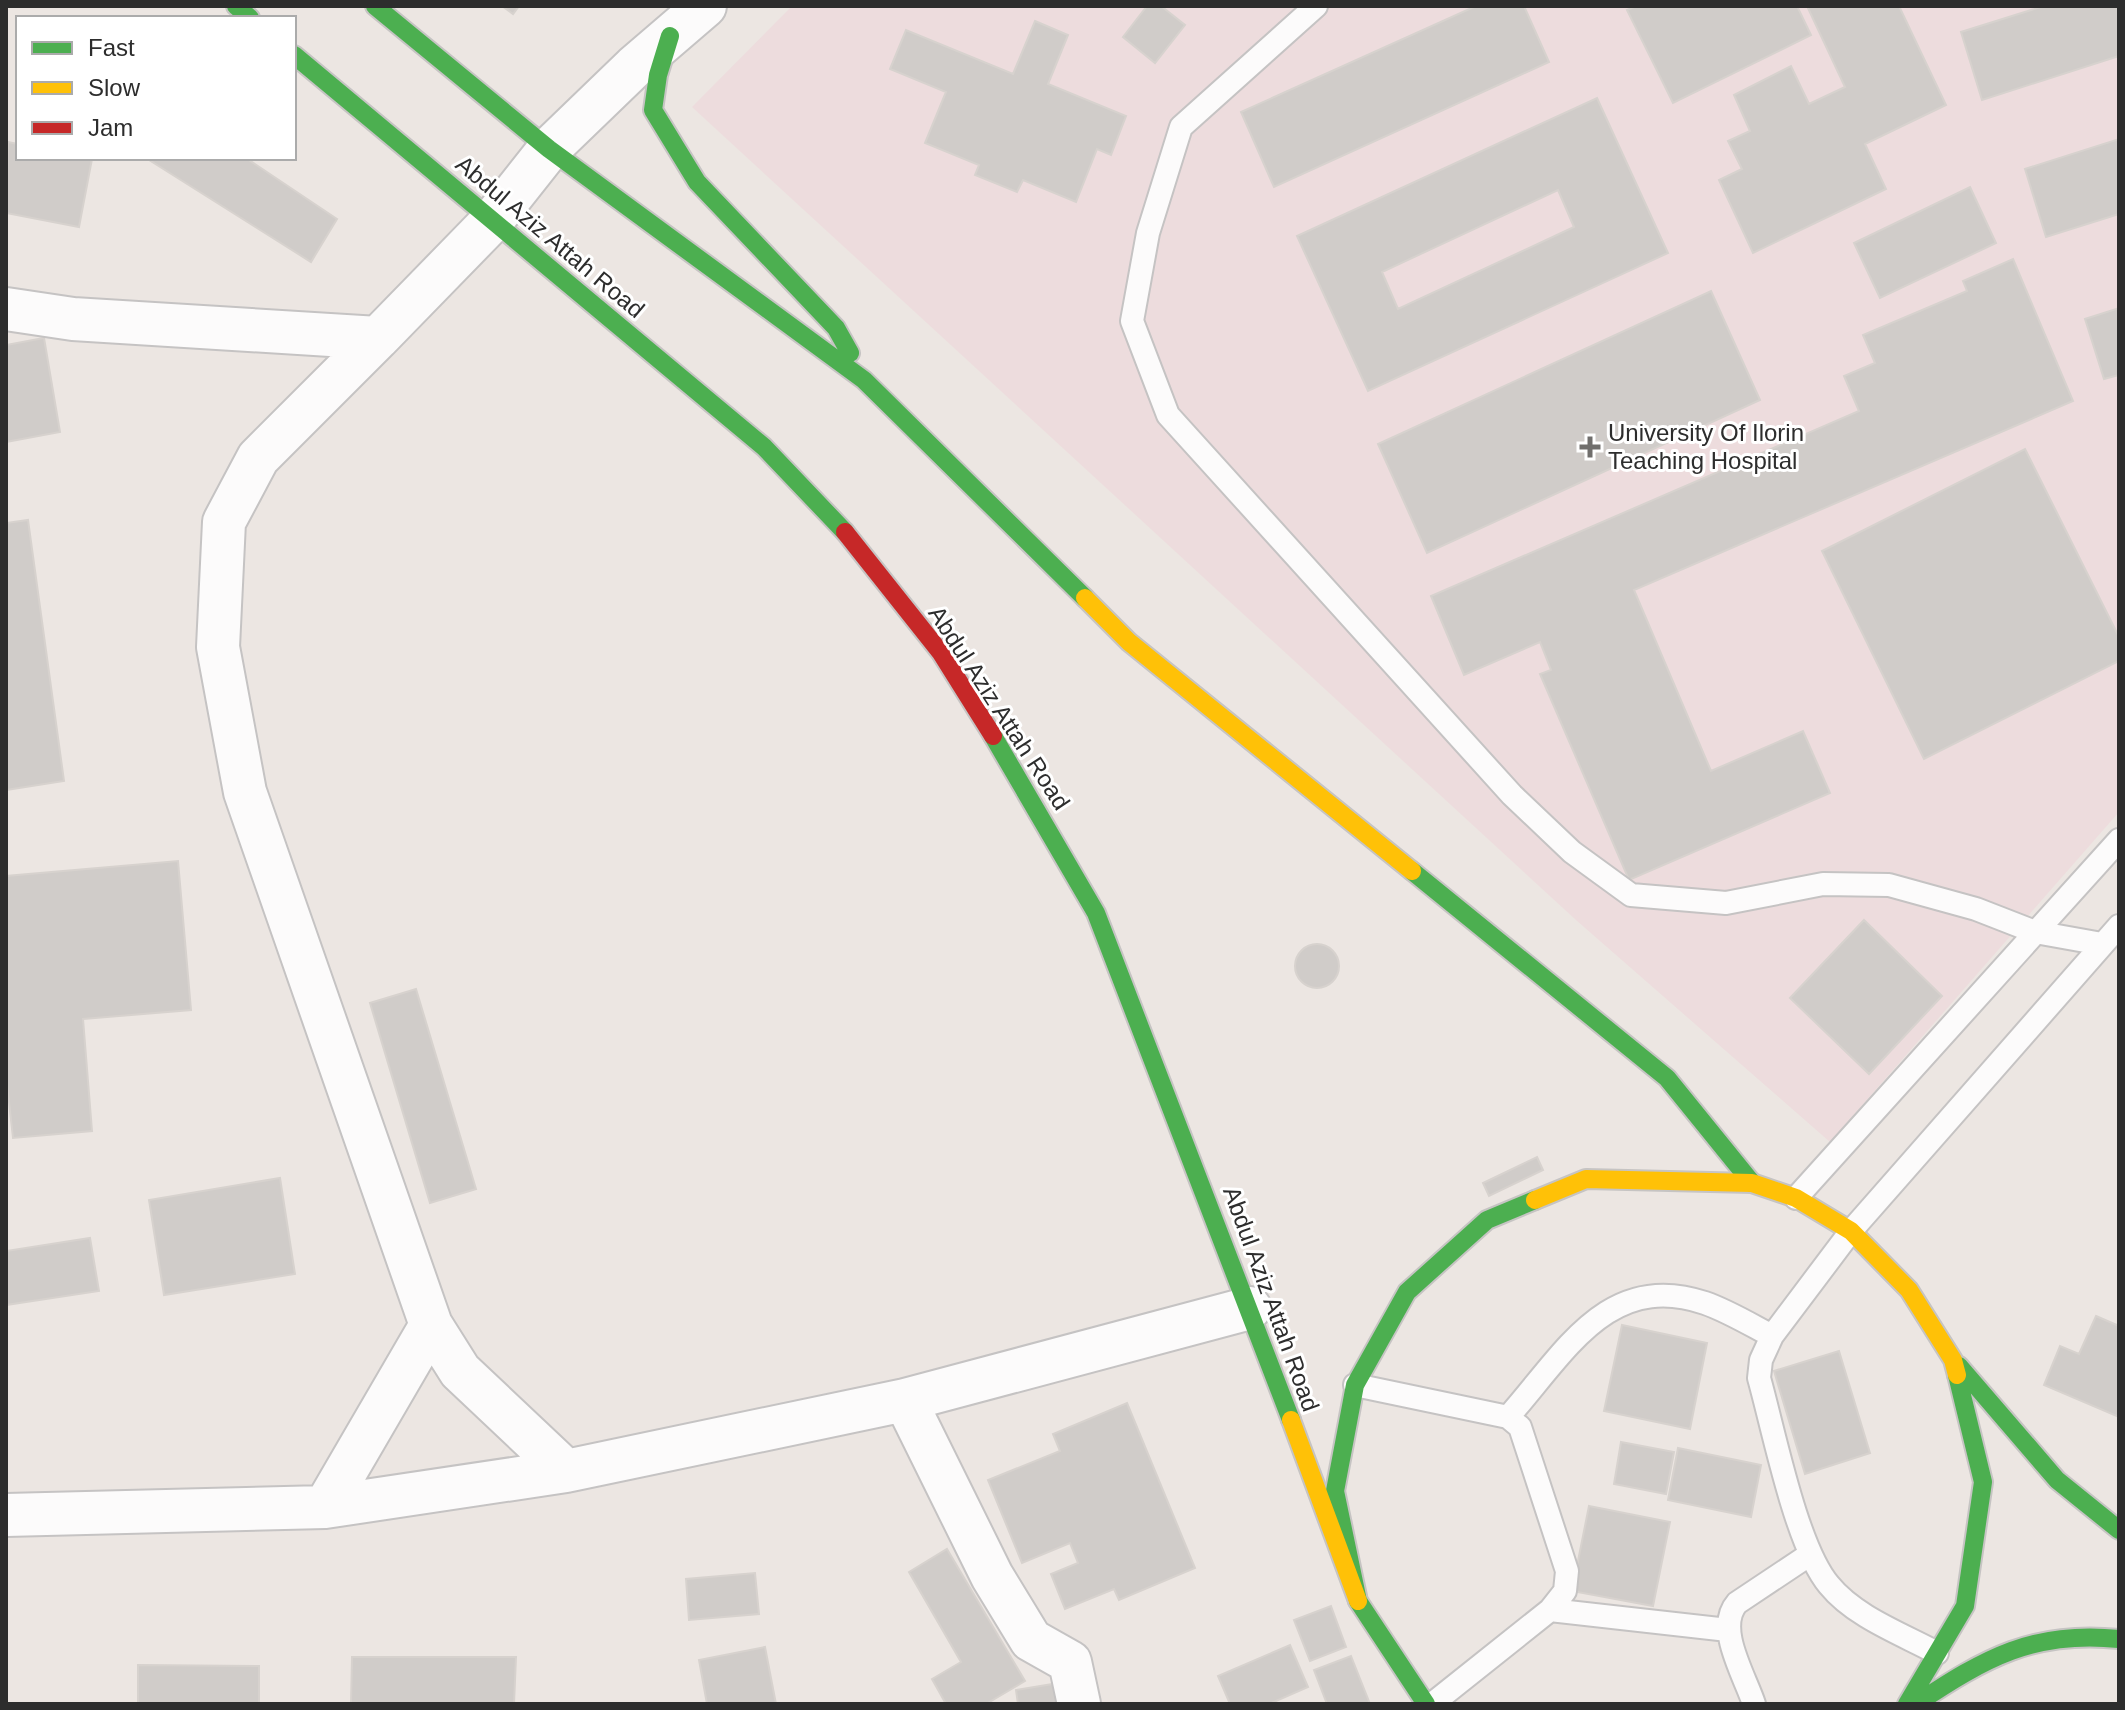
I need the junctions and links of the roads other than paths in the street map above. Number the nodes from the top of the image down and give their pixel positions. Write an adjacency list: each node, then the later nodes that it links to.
1 (375, 6): 6 (highway)
2 (705, 6): 4 (street)
3 (1316, 6): 13 (lane)
4 (670, 36): 6 (street); 10 (highway)
5 (296, 57): 7 (highway, Abdul Aziz Attah Road)
6 (549, 149): 7 (street); 10 (highway)
7 (492, 221): 9 (street); 18 (highway, Abdul Aziz Attah Road)
8 (6, 309): 9 (street)
9 (378, 338): 19 (street)
10 (864, 380): 15 (highway)
11 (2119, 840): 13 (lane)
12 (2119, 926): 14 (lane)
13 (2035, 932): 14 (lane); 16 (lane)
14 (2102, 944): 17 (lane)
15 (1752, 1183): 16 (highway); 22 (highway)
16 (1796, 1198): 17 (highway)
17 (1851, 1231): 20 (lane); 21 (highway)
18 (1250, 1308): 23 (street); 30 (highway, Abdul Aziz Attah Road)
19 (431, 1325): 25 (street); 26 (street)
20 (1772, 1336): 24 (lane); 29 (lane)
21 (1953, 1360): 28 (highway); 34 (highway)
22 (1355, 1385): 24 (lane); 30 (highway)
23 (905, 1400): 25 (street); 35 (street)
24 (1508, 1417): 31 (lane)
25 (566, 1471): 26 (street)
26 (325, 1507): 27 (street)
27 (6, 1515)
28 (2119, 1530)
29 (1809, 1555): 32 (lane); 34 (lane)
30 (1358, 1601): 36 (highway)
31 (1550, 1610): 32 (lane); 37 (lane)
32 (1728, 1630): 38 (lane)
33 (2119, 1639): 40 (highway)
34 (1937, 1653): 39 (highway)
35 (1079, 1704)
36 (1426, 1704)
37 (1432, 1704)
38 (1754, 1704)
39 (1907, 1704)
40 (1916, 1704)

